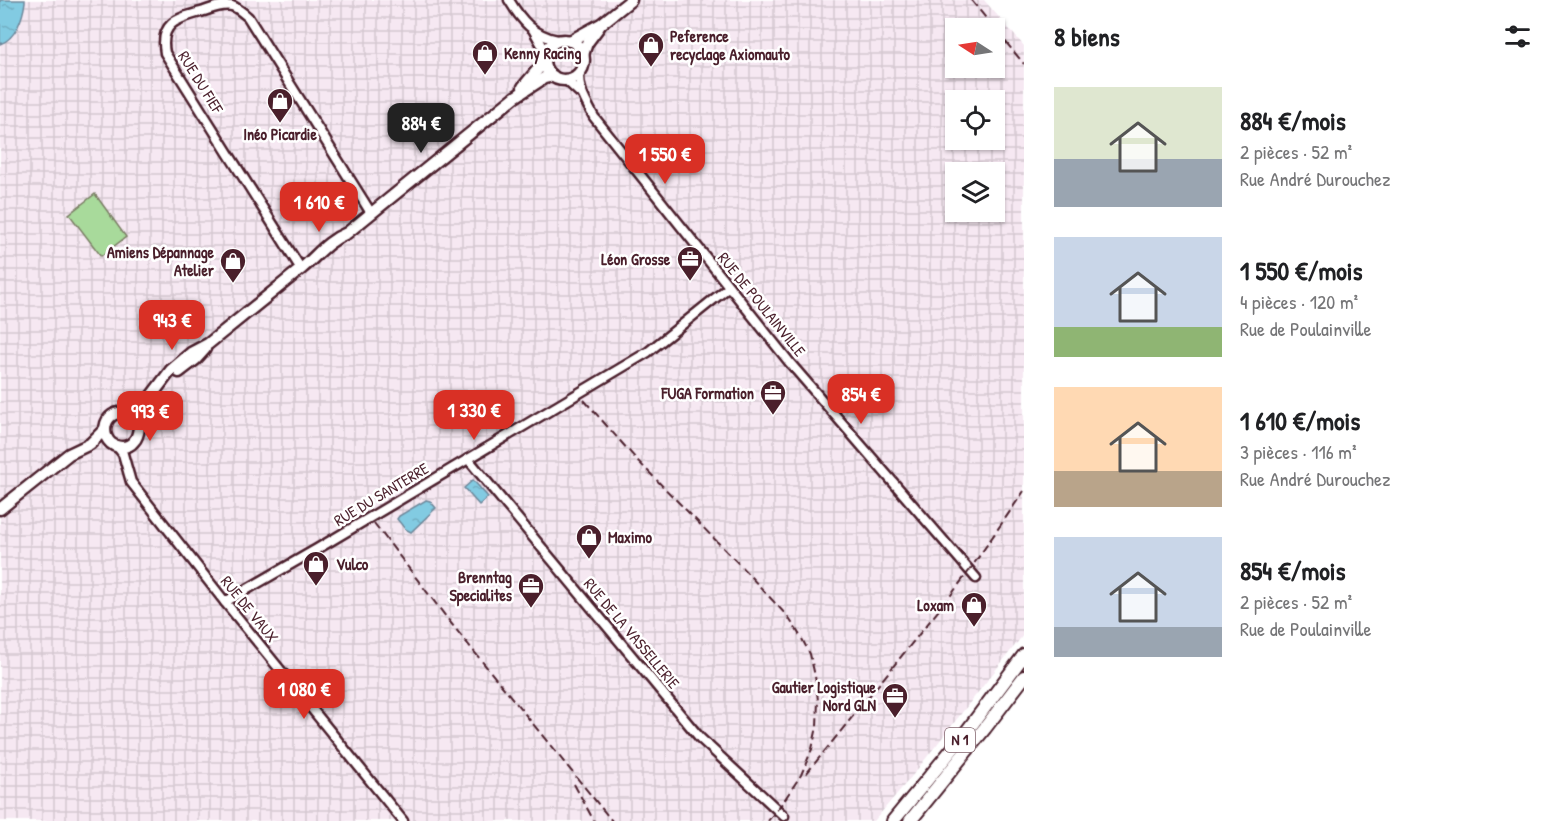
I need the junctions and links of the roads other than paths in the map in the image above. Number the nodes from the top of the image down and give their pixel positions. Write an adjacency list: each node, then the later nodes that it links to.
1 (509, 0): 4 (street)
2 (631, 0): 3 (main road)
3 (601, 24): 6 (main road); 7 (main road)
4 (534, 31): 5 (street); 8 (street)
5 (558, 40): 6 (main road); 8 (main road)
6 (570, 41): 7 (main road)
7 (583, 55): 9 (main road)
8 (544, 58): 10 (main road); 13 (main road)
9 (579, 73): 11 (main road); 12 (street, RUE DE POULAINVILLE)
10 (553, 76): 11 (main road); 13 (main road)
11 (565, 80): 12 (street, RUE DE POULAINVILLE)
12 (582, 95): 16 (street, RUE DE POULAINVILLE)
13 (515, 97): 14 (main road)
14 (371, 213): 15 (main road); 15 (street, RUE DU FIEF)
15 (301, 269): 17 (main road)
16 (729, 287): 24 (street, RUE DU SANTERRE); 27 (street, RUE DE POULAINVILLE)
17 (149, 399): 18 (main road); 19 (main road)
18 (129, 414): 19 (main road); 20 (main road)
19 (139, 427): 22 (main road)
20 (105, 429): 21 (main road); 23 (main road)
21 (90, 444): 23 (main road); 26 (main road)
22 (131, 444): 23 (main road); 25 (street)
23 (114, 445): 25 (street, RUE DE VAUX)
24 (468, 459): 28 (street, RUE DU SANTERRE); 31 (street, RUE DE LA VASSELLERIE)
25 (128, 467): 28 (street, RUE DE VAUX)
26 (0, 510)
27 (976, 578)
28 (225, 602): 32 (street, RUE DE VAUX)
29 (1024, 655): 33 (highway, N 1)
30 (1024, 677): 34 (highway, N 1)
31 (784, 816)
32 (403, 821)
33 (892, 821)
34 (910, 821)

